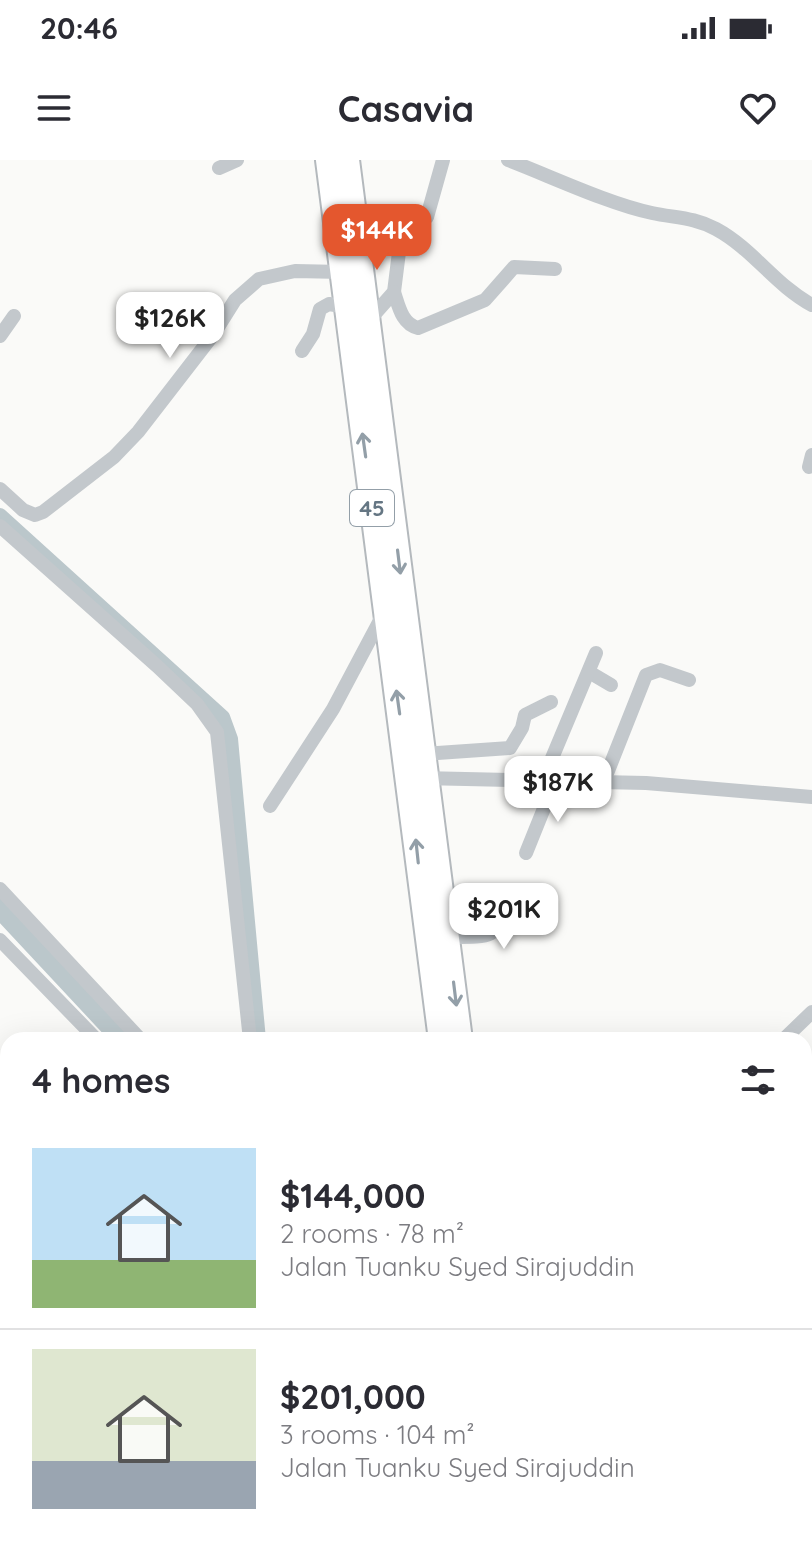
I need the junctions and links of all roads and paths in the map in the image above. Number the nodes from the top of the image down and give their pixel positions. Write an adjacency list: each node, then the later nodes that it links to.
1 (237, 160): 6 (street)
2 (327, 160): 8 (highway, 45)
3 (348, 160): 8 (highway, 45)
4 (443, 160): 7 (street)
5 (508, 160): 12 (street)
6 (219, 168)
7 (402, 228): 8 (street); 11 (street)
8 (348, 236): 10 (highway, 45); 15 (highway, 45)
9 (555, 269): 11 (street)
10 (342, 272): 13 (highway, 45); 18 (street)
11 (394, 292): 15 (street)
12 (812, 305)
13 (347, 307): 17 (street); 20 (highway, 45, one-way to 13)
14 (14, 316): 16 (street)
15 (371, 318): 26 (highway, 45, one-way to 26)
16 (0, 336)
17 (302, 351)
18 (0, 489)
19 (0, 526): 40 (street)
20 (385, 611): 27 (highway, 45, one-way to 20); 31 (street)
21 (596, 653): 22 (street)
22 (589, 672): 24 (street); 29 (street)
23 (689, 680): 28 (street)
24 (611, 685)
25 (551, 702): 26 (street)
26 (423, 754): 27 (highway, 45)
27 (418, 779): 29 (street); 35 (highway, 45); 41 (highway, 45, one-way to 27)
28 (604, 781): 29 (street); 30 (street)
29 (549, 782): 32 (street)
30 (812, 797)
31 (270, 806)
32 (526, 853)
33 (0, 889): 39 (street)
34 (517, 893): 35 (street)
35 (448, 937): 42 (highway, 45, one-way to 42)
36 (0, 940): 38 (street)
37 (812, 1012): 43 (street)
38 (89, 1032)
39 (134, 1032)
40 (249, 1032)
41 (439, 1032)
42 (460, 1032)
43 (791, 1032)

